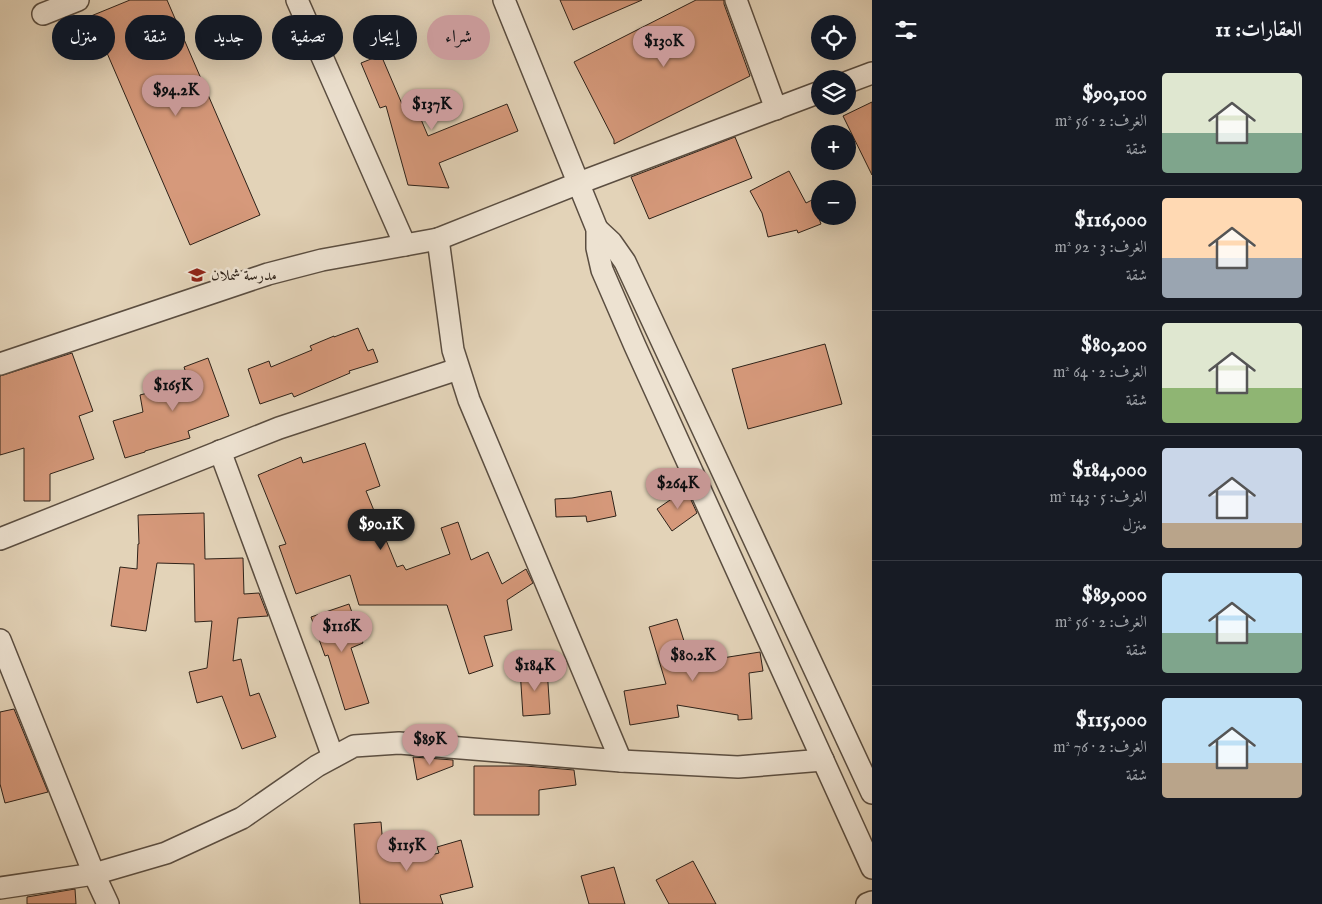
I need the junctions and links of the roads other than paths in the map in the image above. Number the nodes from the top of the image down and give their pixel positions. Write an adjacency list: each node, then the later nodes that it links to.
1 (78, 0): 5 (street)
2 (297, 0): 13 (street)
3 (504, 0): 10 (street)
4 (736, 0): 9 (street)
5 (43, 14)
6 (872, 73): 7 (street)
7 (856, 79)
8 (811, 95): 9 (street)
9 (776, 109): 10 (street)
10 (579, 184): 11 (street); 12 (street)
11 (597, 229): 20 (street); 22 (street)
12 (438, 239): 13 (street); 15 (street)
13 (405, 245): 14 (street)
14 (1, 360)
15 (458, 369): 16 (street); 21 (street)
16 (220, 451): 17 (street); 19 (street)
17 (0, 539)
18 (0, 640): 24 (street)
19 (333, 757): 21 (street); 24 (street)
20 (823, 760): 21 (street); 23 (street)
21 (621, 761)
22 (872, 793)
23 (872, 868)
24 (94, 874): 25 (street); 27 (street)
25 (0, 888)
26 (872, 902): 28 (street)
27 (108, 904)
28 (867, 904)

